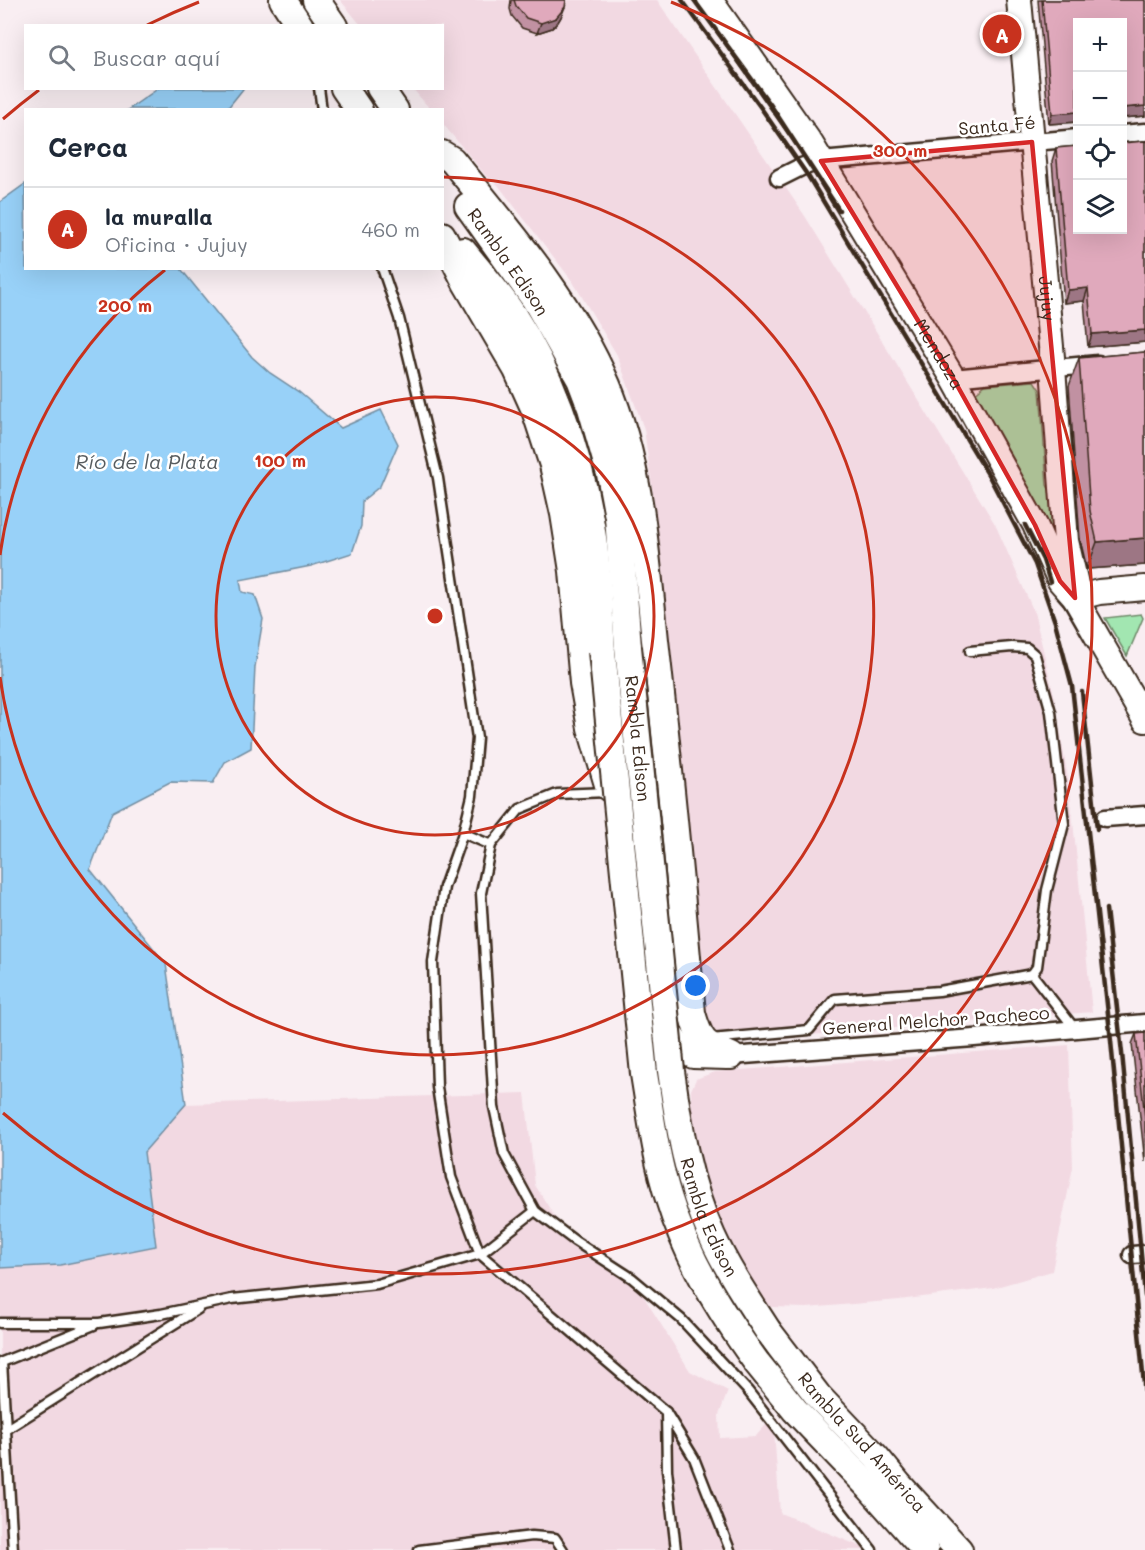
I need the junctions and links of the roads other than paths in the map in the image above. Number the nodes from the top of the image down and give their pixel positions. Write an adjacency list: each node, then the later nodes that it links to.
1 (283, 0): 5 (main road)
2 (316, 0): 6 (main road)
3 (710, 0): 18 (street, Mendoza)
4 (1019, 0): 16 (street, Jujuy)
5 (299, 24)
6 (333, 24)
7 (319, 90): 10 (lane)
8 (345, 90): 11 (main road)
9 (381, 90): 12 (main road)
10 (322, 108)
11 (358, 108)
12 (394, 108)
13 (1145, 132): 14 (street)
14 (1127, 134)
15 (1073, 138): 16 (street, Santa Fé)
16 (1032, 142): 18 (street, Santa Fé); 25 (street, Jujuy)
17 (444, 155): 39 (main road)
18 (821, 161): 20 (street, Santa Fé); 26 (street, Mendoza)
19 (444, 175): 46 (main road, Rambla Edison, bridge)
20 (779, 178)
21 (444, 227): 47 (main road, Rambla Edison, bridge)
22 (444, 239): 31 (main road)
23 (383, 270): 34 (lane)
24 (1111, 363): 25 (street)
25 (1053, 368): 26 (street); 28 (street, Jujuy)
26 (953, 378): 28 (street, Mendoza)
27 (1145, 588): 28 (street)
28 (1075, 598): 30 (street, Mendoza)
29 (970, 651): 36 (lane)
30 (1145, 720)
31 (610, 791): 35 (lane); 40 (main road)
32 (1145, 815): 33 (street)
33 (1105, 818)
34 (463, 833): 35 (lane); 42 (lane)
35 (491, 846): 41 (lane)
36 (1032, 974): 38 (lane); 39 (lane)
37 (1145, 1023): 38 (street, General Melchor Pacheco)
38 (1075, 1029): 40 (street, General Melchor Pacheco)
39 (703, 1039): 40 (main road)
40 (731, 1056)
41 (535, 1211): 42 (lane); 55 (lane)
42 (480, 1254): 43 (lane); 48 (lane)
43 (232, 1299): 45 (lane); 49 (lane)
44 (0, 1323): 45 (lane)
45 (99, 1323): 49 (lane)
46 (768, 1331): 57 (main road, Rambla Sud América)
47 (758, 1364): 56 (main road, Rambla Sud América)
48 (666, 1412): 53 (lane); 54 (lane)
49 (5, 1430): 50 (lane)
50 (13, 1550)
51 (420, 1550): 52 (lane)
52 (563, 1550)
53 (676, 1550)
54 (730, 1550)
55 (872, 1550)
56 (925, 1550)
57 (959, 1550)

